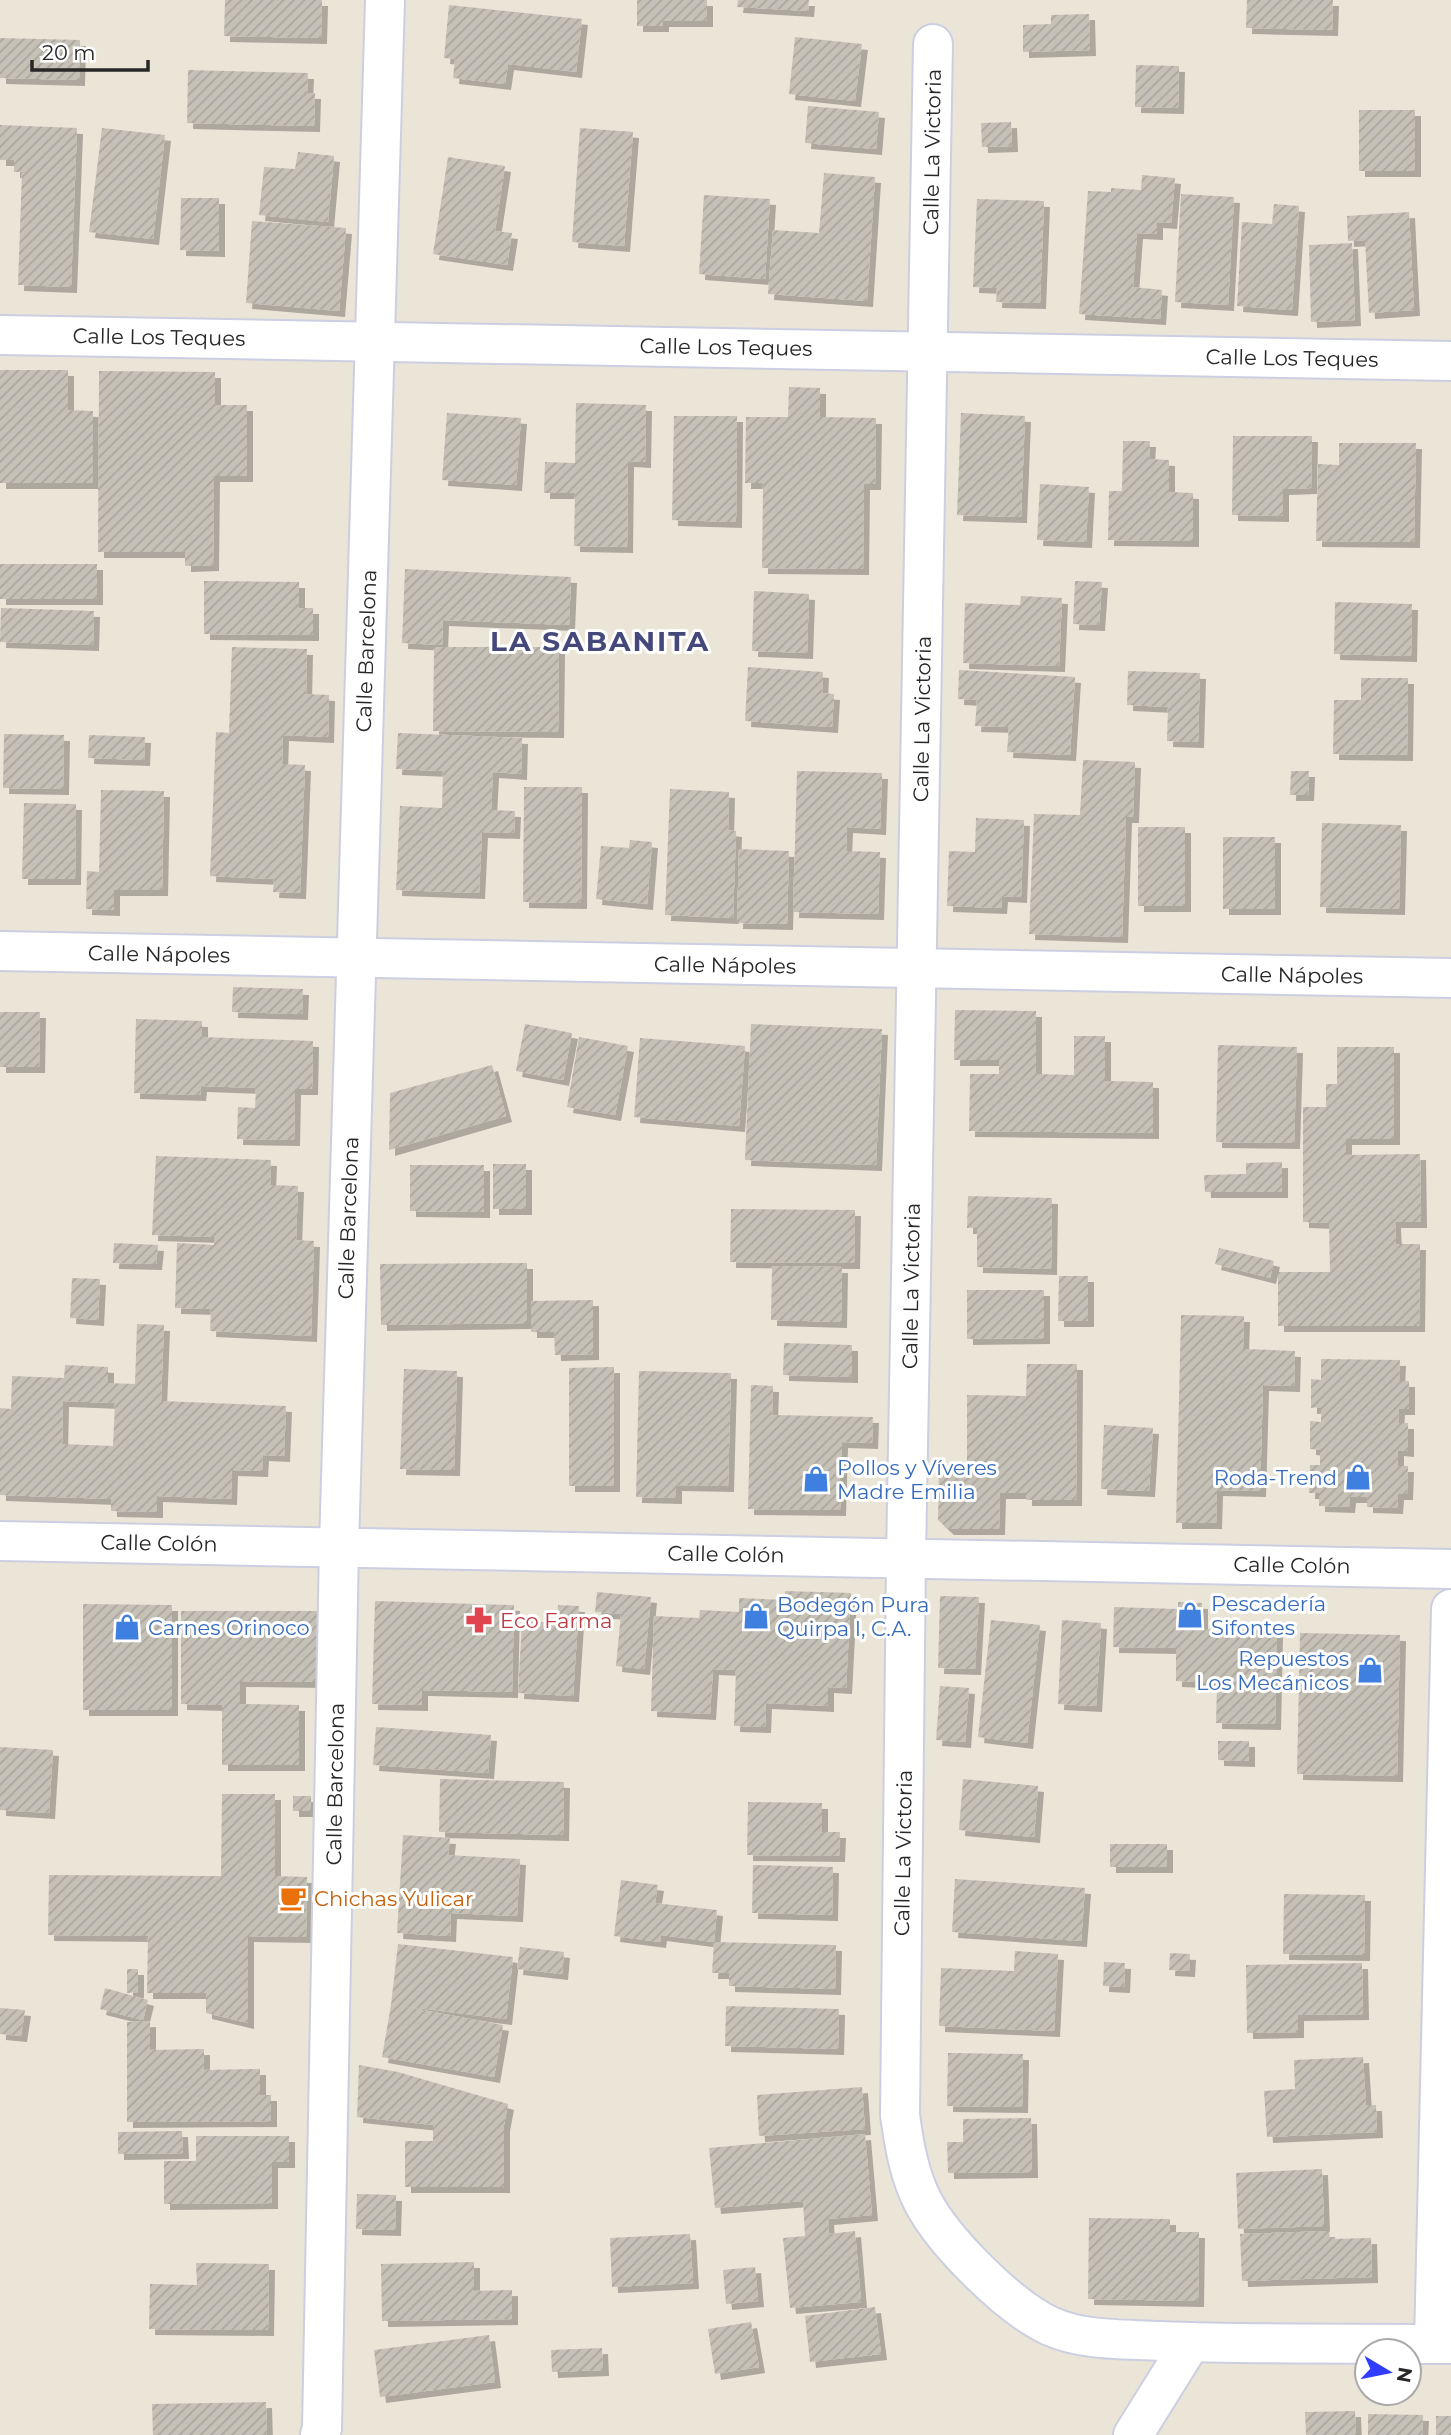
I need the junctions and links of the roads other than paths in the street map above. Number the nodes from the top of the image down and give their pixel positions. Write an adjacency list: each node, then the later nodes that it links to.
1 (386, 0): 4 (street, Calle Barcelona)
2 (933, 44): 5 (street, Calle La Victoria)
3 (0, 335): 4 (street, Calle Los Teques)
4 (376, 341): 5 (street, Calle Los Teques); 8 (street, Calle Barcelona)
5 (928, 351): 6 (street, Calle Los Teques); 9 (street, Calle La Victoria)
6 (1451, 361)
7 (0, 951): 8 (street, Calle Nápoles)
8 (356, 958): 9 (street, Calle Nápoles); 12 (street, Calle Barcelona)
9 (917, 969): 10 (street, Calle Nápoles); 13 (street, Calle La Victoria)
10 (1451, 978)
11 (0, 1541): 12 (street, Calle Colón)
12 (339, 1546): 13 (street, Calle Colón); 18 (street, Calle Barcelona)
13 (906, 1558): 14 (street, Calle Colón); 16 (street, Calle La Victoria)
14 (1451, 1569)
15 (1451, 1609): 17 (street)
16 (1191, 2342): 17 (street, Calle La Victoria); 19 (street)
17 (1442, 2344)
18 (320, 2435)
19 (1133, 2435)

